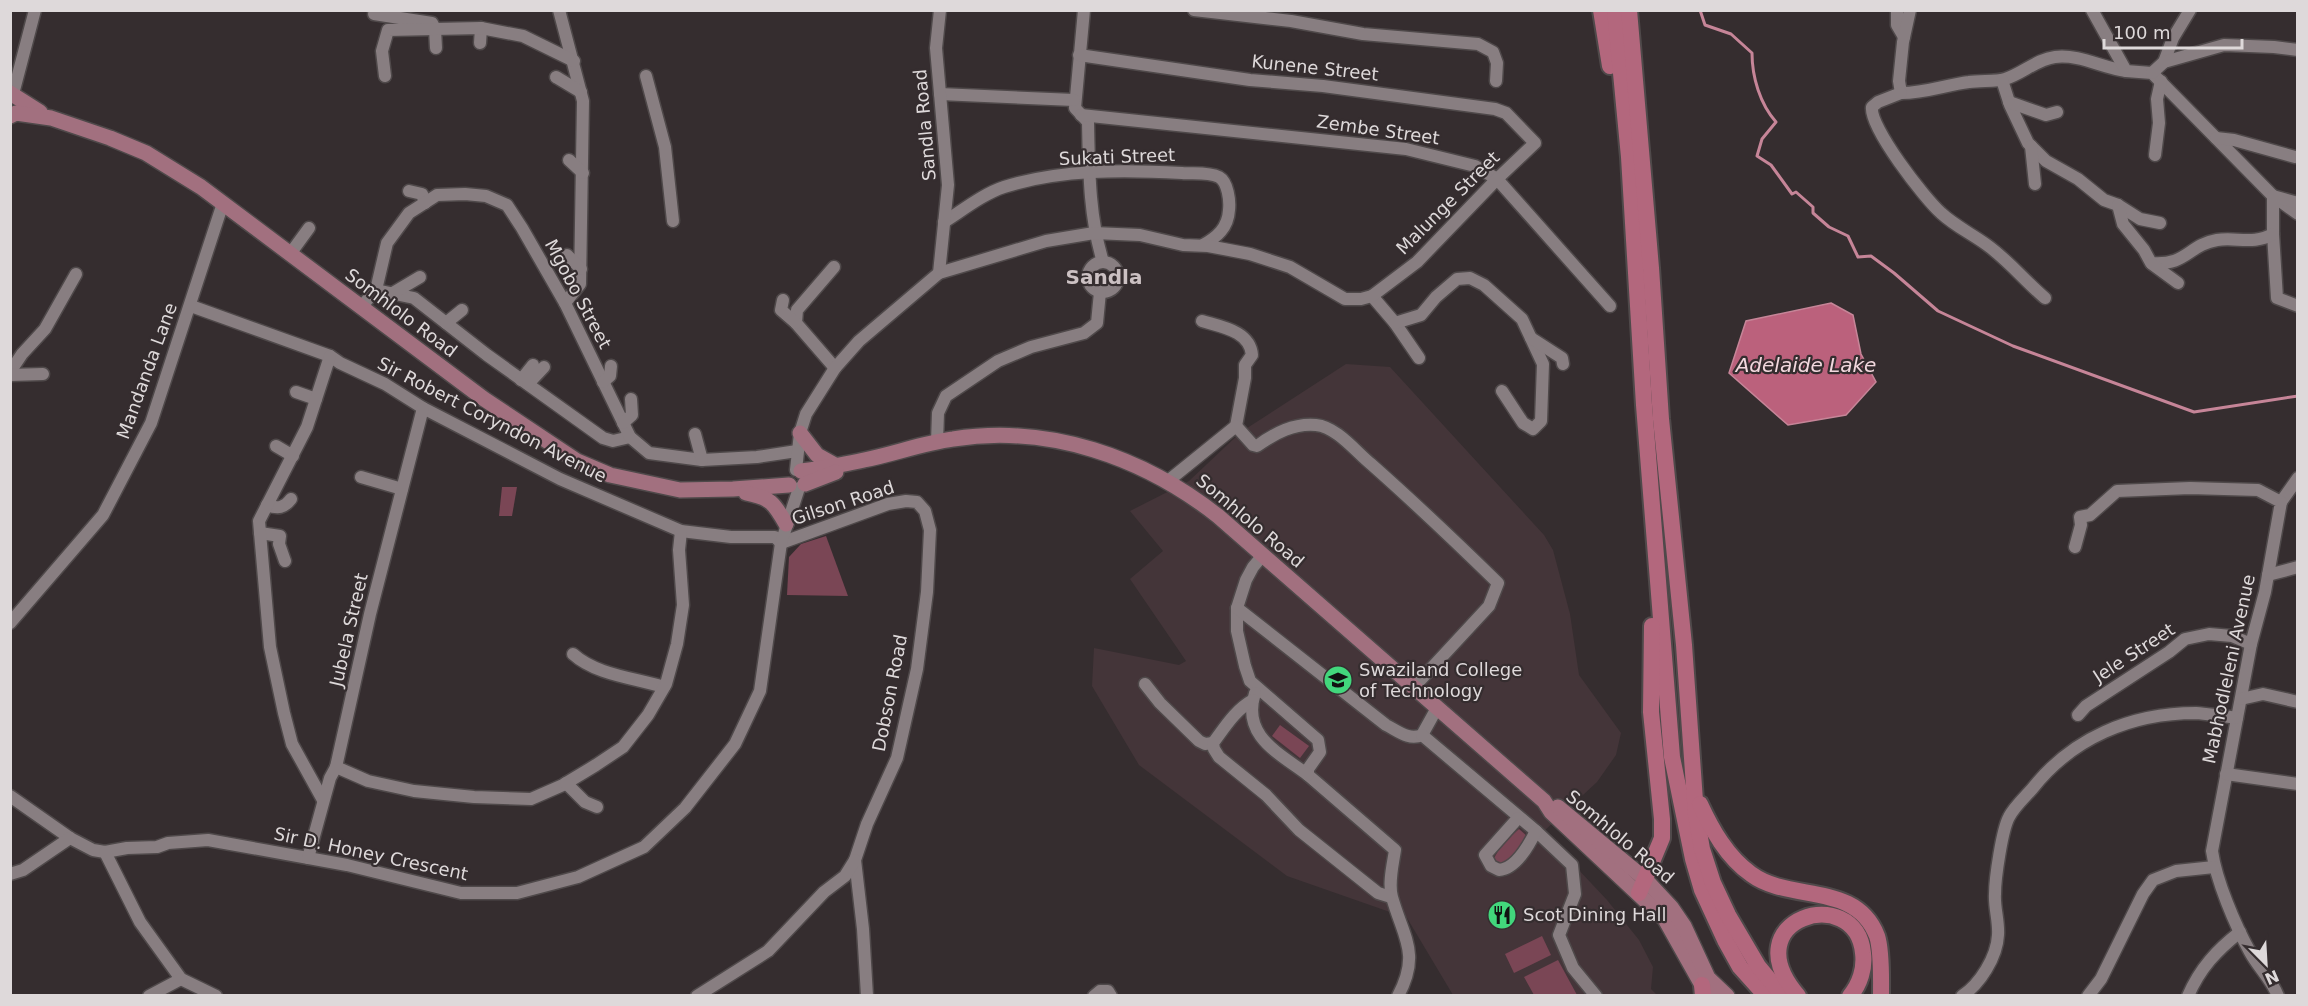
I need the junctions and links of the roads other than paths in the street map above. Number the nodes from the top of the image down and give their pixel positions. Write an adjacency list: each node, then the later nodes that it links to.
1 (35, 10): 37 (street)
2 (559, 10): 23 (street)
3 (940, 10): 34 (street, Sandla Road)
4 (1084, 10): 22 (street)
5 (1194, 10): 31 (street)
6 (1601, 10): 45 (highway)
7 (1615, 10): 45 (highway)
8 (1629, 10): 160 (highway)
9 (1897, 10): 18 (street)
10 (1910, 10): 18 (street)
11 (2092, 10): 25 (street)
12 (2190, 10): 24 (street)
13 (374, 14): 15 (street)
14 (481, 28): 15 (street); 19 (street); 23 (street)
15 (435, 29): 16 (street); 20 (street)
16 (388, 30): 17 (street); 26 (street)
17 (373, 37)
18 (1904, 37): 33 (street)
19 (480, 43)
20 (436, 48)
21 (2298, 50): 24 (street)
22 (1079, 56): 35 (street); 41 (street, Kunene Street)
23 (574, 61): 32 (street)
24 (2164, 62): 29 (street)
25 (2126, 71): 29 (street); 30 (street)
26 (385, 76)
27 (646, 76): 58 (street)
28 (556, 77): 32 (street)
29 (2156, 77): 40 (street); 43 (street)
30 (2002, 80): 33 (street); 36 (street)
31 (1496, 81)
32 (581, 92): 47 (street)
33 (1901, 93): 79 (street)
34 (940, 94): 35 (street); 59 (street, Sandla Road)
35 (1074, 100): 39 (street)
36 (2009, 102): 38 (street); 42 (street)
37 (14, 104): 53 (main road, Somhlolo Road)
38 (2057, 112)
39 (1081, 115): 48 (street); 49 (street, Zembe Street)
40 (2216, 138): 44 (street); 52 (street)
41 (1535, 143): 49 (street, Malunge Street)
42 (2031, 146): 50 (street); 56 (street)
43 (2155, 155)
44 (2295, 157)
45 (1629, 158): 129 (highway)
46 (569, 160): 47 (street)
47 (583, 173): 70 (street)
48 (1089, 173): 59 (street, Sukati Street); 62 (street); 64 (street, Sukati Street)
49 (1497, 178): 78 (street, Malunge Street); 83 (street, Zembe Street)
50 (2035, 184)
51 (409, 191): 54 (street)
52 (2273, 196): 55 (street); 57 (street); 63 (street)
53 (223, 203): 65 (main road, Somhlolo Road); 82 (street, Mandanda Lane)
54 (425, 203): 75 (street, Mgobo Street); 81 (street, Mgobo Street)
55 (2298, 203)
56 (2118, 205): 60 (street); 68 (street)
57 (2298, 214)
58 (673, 221)
59 (944, 222): 71 (street, Sandla Road)
60 (2160, 223)
61 (309, 228): 65 (street)
62 (1094, 233): 64 (street); 67 (street); 71 (street)
63 (2273, 234): 68 (street); 84 (street)
64 (1203, 245): 78 (street)
65 (290, 254): 85 (main road, Somhlolo Road)
66 (567, 255): 70 (street)
67 (1103, 262): 76 (street); 76 (street)
68 (2151, 264): 74 (street)
69 (834, 267): 89 (street)
70 (581, 269): 81 (street)
71 (939, 273): 97 (street)
72 (76, 274): 98 (street)
73 (420, 277): 77 (street)
74 (2178, 282)
75 (376, 290): 77 (street); 85 (street, Mgobo Street)
76 (1100, 292): 112 (street)
77 (393, 293): 88 (street)
78 (1372, 296): 90 (street)
79 (2045, 298)
80 (783, 300): 89 (street)
81 (566, 303): 101 (street, Mgobo Street)
82 (191, 306): 92 (street, Sir Robert Coryndon Avenue); 140 (street, Mandanda Lane)
83 (1610, 306)
84 (2298, 306)
85 (362, 307): 124 (main road, Somhlolo Road)
86 (462, 310): 88 (street)
87 (1202, 321): 108 (street)
88 (446, 323): 100 (street)
89 (796, 323): 97 (street)
90 (1395, 323): 91 (street); 93 (street)
91 (1530, 338): 94 (street); 102 (street)
92 (330, 356): 104 (street); 106 (street, Sir Robert Coryndon Avenue)
93 (1419, 358)
94 (1563, 364)
95 (538, 366): 100 (street)
96 (611, 366): 101 (street)
97 (836, 368): 109 (street)
98 (10, 373): 99 (street)
99 (43, 374)
100 (525, 382): 111 (street)
101 (603, 382): 107 (street, Mgobo Street)
102 (1502, 391)
103 (296, 392): 104 (street)
104 (316, 399): 115 (street)
105 (631, 399): 107 (street)
106 (423, 408): 123 (street, Jubela Street); 131 (street, Sir Robert Coryndon Avenue)
107 (623, 423): 111 (street, Mgobo Street)
108 (1236, 426): 122 (street); 146 (street)
109 (800, 433): 114 (street); 118 (main road)
110 (695, 434): 116 (street)
111 (630, 437): 116 (street, Mgobo Street)
112 (937, 442): 117 (main road, Somhlolo Road); 122 (main road, Somhlolo Road)
113 (276, 446): 115 (street)
114 (796, 451): 116 (street, Mgobo Street); 121 (street)
115 (292, 456): 128 (street)
116 (702, 460)
117 (864, 461): 118 (main road, Somhlolo Road); 121 (main road, Somhlolo Road)
118 (835, 465): 121 (main road, Somhlolo Road)
119 (361, 477): 123 (street)
120 (2298, 478): 127 (street)
121 (795, 480): 124 (main road, Somhlolo Road); 130 (street, Sir D. Honey Crescent)
122 (1168, 481): 135 (main road, Somhlolo Road)
123 (402, 489): 155 (street, Jubela Street)
124 (739, 489): 130 (main road)
125 (291, 499): 128 (street)
126 (917, 502): 133 (street, Gilson Road); 169 (street, Dobson Road)
127 (2281, 502): 134 (street); 138 (street, Mabhodleleni Avenue)
128 (267, 505): 132 (street)
129 (1652, 511): 172 (highway); 186 (highway)
130 (787, 520): 133 (street, Sir D. Honey Crescent)
131 (681, 531): 133 (street, Sir Robert Coryndon Avenue); 144 (street)
132 (260, 532): 136 (street); 162 (street)
133 (781, 543): 168 (street, Sir D. Honey Crescent)
134 (2075, 547)
135 (1263, 555): 139 (street); 146 (main road, Somhlolo Road)
136 (285, 561)
137 (2298, 567): 138 (street)
138 (2268, 575): 141 (street, Mabhodleleni Avenue)
139 (1237, 608): 145 (street); 153 (street)
140 (10, 623)
141 (2250, 644): 147 (street, Mabhodleleni Avenue); 151 (street, Jele Street)
142 (573, 654): 144 (street)
143 (1145, 684): 154 (street)
144 (664, 687): 158 (street)
145 (1257, 687): 148 (street); 157 (street)
146 (1413, 688): 150 (main road, Somhlolo Road)
147 (2241, 699): 149 (street); 152 (street, Mabhodleleni Avenue)
148 (1252, 700): 154 (street); 157 (street)
149 (2298, 702)
150 (1437, 708): 153 (street); 172 (main road, Somhlolo Road)
151 (2078, 715)
152 (2237, 718): 156 (street, Mabhodleleni Avenue); 191 (street)
153 (1422, 735): 164 (street)
154 (1213, 743): 173 (street)
155 (336, 767): 158 (street); 162 (street, Jubela Street)
156 (2226, 774): 159 (street); 170 (street, Mabhodleleni Avenue)
157 (1308, 775): 173 (street)
158 (566, 783): 163 (street)
159 (2298, 784)
160 (1695, 792): 187 (highway); 190 (highway)
161 (10, 796): 166 (street)
162 (323, 800): 168 (street, Jubela Street)
163 (597, 807)
164 (1518, 818): 165 (street); 165 (street)
165 (1536, 831): 184 (street)
166 (70, 838): 167 (street); 171 (street)
167 (105, 852): 168 (street, Sir D. Honey Crescent); 175 (street)
168 (308, 858)
169 (855, 860): 179 (street); 180 (street, Dobson Road)
170 (2214, 867): 174 (street, Mabhodleleni Avenue); 192 (street)
171 (10, 874)
172 (1642, 886): 176 (main road, Somhlolo Road); 185 (main road, Somhlolo Road)
173 (1391, 897): 183 (street)
174 (2240, 932): 193 (street); 194 (street, Mabhodleleni Avenue)
175 (181, 979): 177 (street); 178 (street)
176 (1706, 992)
177 (148, 996)
178 (216, 996)
179 (697, 996)
180 (867, 996)
181 (1094, 996): 182 (street)
182 (1111, 996)
183 (1398, 996)
184 (1596, 996)
185 (1727, 996)
186 (1766, 996)
187 (1783, 996)
188 (1798, 996): 189 (highway)
189 (1850, 996)
190 (1881, 996)
191 (1962, 996)
192 (2088, 996)
193 (2188, 996)
194 (2278, 996)

